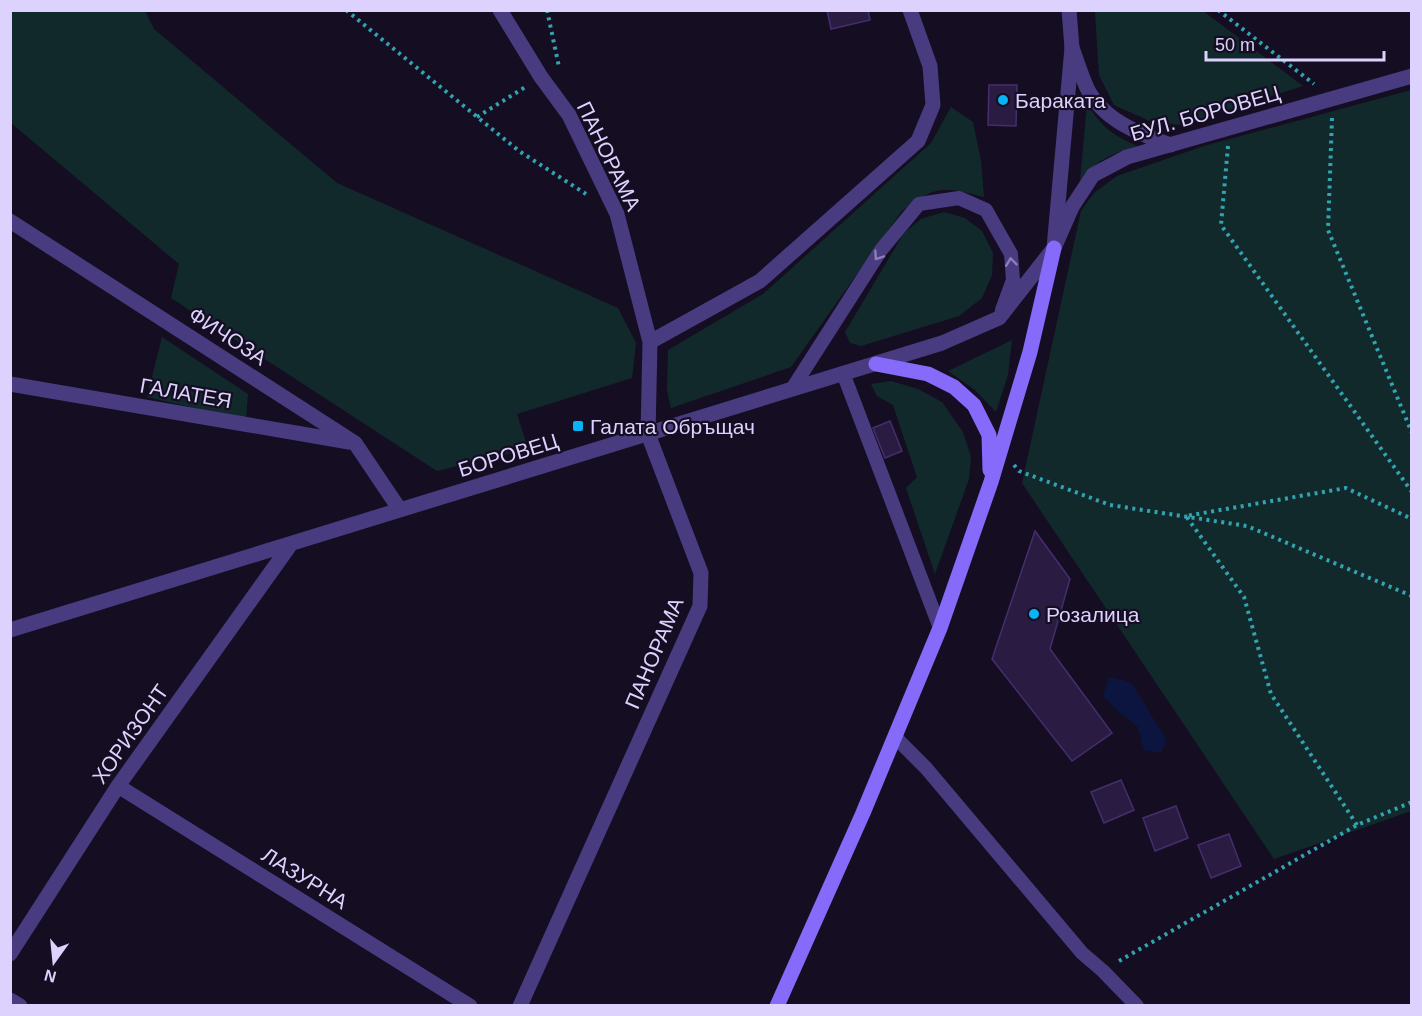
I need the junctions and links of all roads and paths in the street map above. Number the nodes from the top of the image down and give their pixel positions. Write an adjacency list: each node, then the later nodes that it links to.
1 (346, 10): 12 (path)
2 (500, 10): 10 (street, ПАНОРАМА)
3 (547, 10): 8 (path)
4 (910, 10): 19 (street)
5 (1069, 10): 7 (street)
6 (1218, 10): 11 (path)
7 (1072, 48): 14 (street); 17 (street)
8 (559, 69)
9 (1412, 76): 11 (street, БУЛ. БОРОВЕЦ)
10 (541, 77): 12 (path); 19 (street, ПАНОРАМА)
11 (1333, 98): 13 (street, БУЛ. БОРОВЕЦ); 24 (path)
12 (477, 117): 15 (path)
13 (1229, 129): 14 (street, БУЛ. БОРОВЕЦ); 29 (path)
14 (1171, 145): 17 (street, БУЛ. БОРОВЕЦ)
15 (587, 195)
16 (10, 221): 26 (street, ФИЧОЗА)
17 (1054, 248): 18 (street, БОРОВЕЦ); 27 (main road)
18 (999, 318): 20 (street, БОРОВЕЦ); 23 (lane, one-way to 23)
19 (650, 342): 25 (street, ПАНОРАМА)
20 (876, 364): 21 (street, БОРОВЕЦ); 28 (main road)
21 (843, 373): 23 (street, БОРОВЕЦ); 35 (lane)
22 (10, 384): 26 (street, ГАЛАТЕЯ)
23 (792, 389): 25 (street, БОРОВЕЦ)
24 (1412, 433)
25 (648, 434): 30 (street, БОРОВЕЦ); 46 (street, ПАНОРАМА)
26 (355, 443): 30 (street, ФИЧОЗА)
27 (1001, 449): 28 (main road); 31 (path)
28 (991, 482): 35 (main road)
29 (1412, 492)
30 (399, 510): 33 (street, БОРОВЕЦ)
31 (1186, 516): 32 (path); 34 (path); 40 (path)
32 (1412, 519)
33 (291, 544): 36 (street, БОРОВЕЦ); 38 (street, ХОРИЗОНТ)
34 (1412, 596)
35 (940, 628): 37 (main road)
36 (10, 630)
37 (896, 737): 42 (lane); 47 (main road)
38 (118, 786): 41 (street, ХОРИЗОНТ); 45 (street, ЛАЗУРНА)
39 (1412, 802): 40 (path)
40 (1357, 825): 42 (path)
41 (10, 954)
42 (1103, 970): 48 (lane)
43 (10, 1000): 44 (street)
44 (20, 1005)
45 (470, 1005)
46 (520, 1005)
47 (777, 1005)
48 (1137, 1005)

